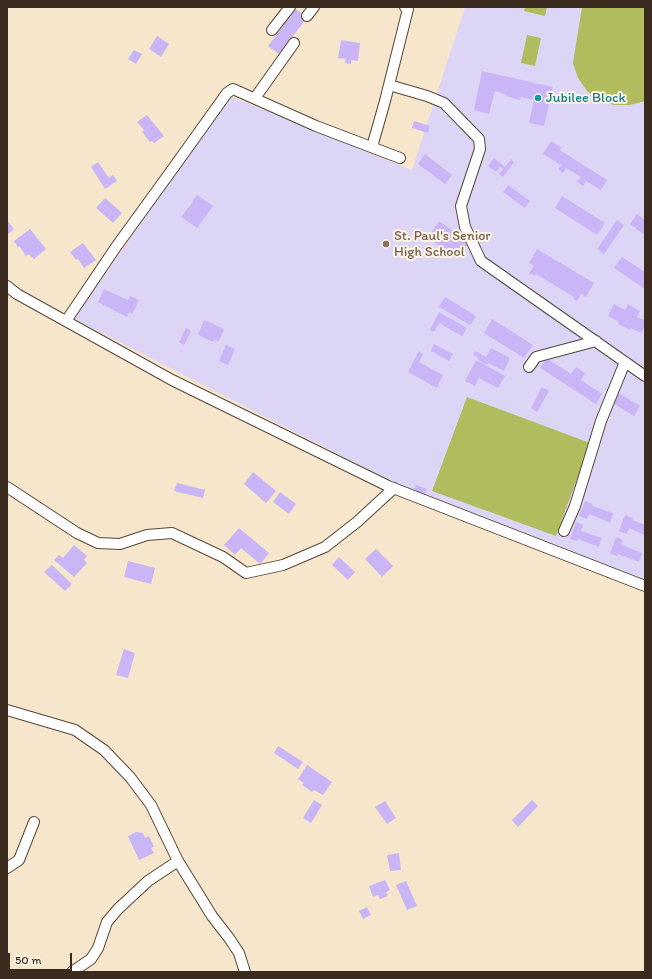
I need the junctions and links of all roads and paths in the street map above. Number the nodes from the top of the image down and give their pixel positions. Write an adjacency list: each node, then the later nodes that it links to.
1 (290, 7): 5 (street)
2 (314, 7): 4 (street)
3 (405, 7): 7 (street)
4 (307, 16)
5 (272, 30)
6 (294, 43): 8 (street)
7 (389, 85): 9 (street); 13 (street)
8 (255, 98): 9 (street); 12 (street)
9 (372, 147): 10 (street)
10 (400, 158)
11 (7, 286): 12 (street)
12 (66, 321): 18 (street)
13 (596, 341): 14 (street); 15 (street)
14 (625, 362): 16 (street); 19 (street)
15 (529, 366)
16 (645, 376)
17 (7, 487): 18 (street)
18 (394, 488): 20 (street)
19 (564, 531)
20 (645, 586)
21 (7, 710): 23 (street)
22 (34, 822): 24 (street)
23 (178, 861): 25 (street); 26 (street)
24 (7, 868)
25 (72, 972)
26 (245, 972)

